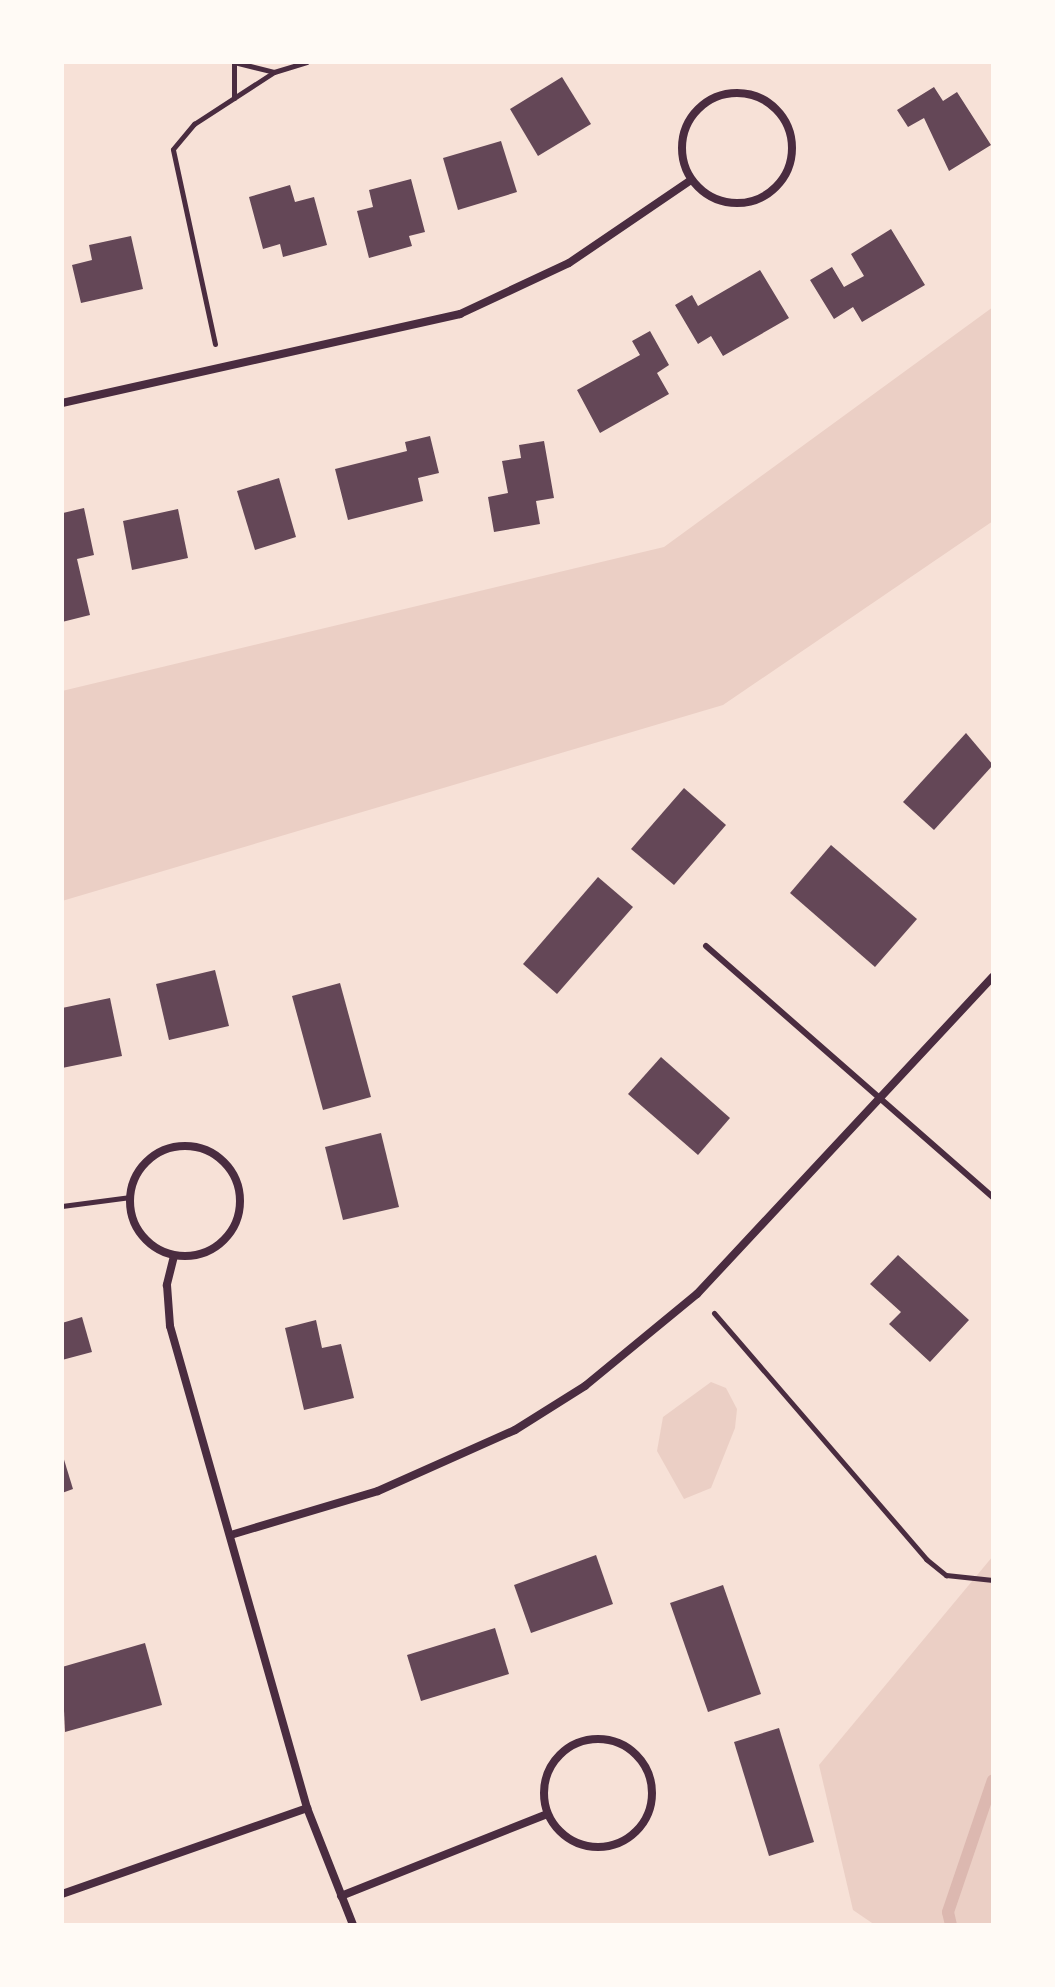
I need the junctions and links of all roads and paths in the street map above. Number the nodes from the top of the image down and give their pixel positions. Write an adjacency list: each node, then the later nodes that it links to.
1 (234, 62): 3 (path); 4 (path)
2 (307, 62): 3 (path)
3 (274, 72): 4 (path)
4 (234, 98): 6 (path)
5 (691, 180): 5 (street); 6 (street)
6 (221, 369): 7 (street)
7 (62, 403)
8 (706, 946): 10 (lane)
9 (993, 977): 10 (street)
10 (882, 1097): 12 (lane); 15 (street)
11 (130, 1197): 13 (path); 14 (street); 14 (street)
12 (993, 1197)
13 (62, 1206)
14 (174, 1256): 16 (street)
15 (697, 1294): 16 (street); 17 (path)
16 (234, 1534): 18 (street)
17 (993, 1580)
18 (307, 1808): 20 (street); 21 (street)
19 (547, 1814): 19 (street); 21 (street)
20 (62, 1894)
21 (341, 1896): 22 (street)
22 (353, 1925)

